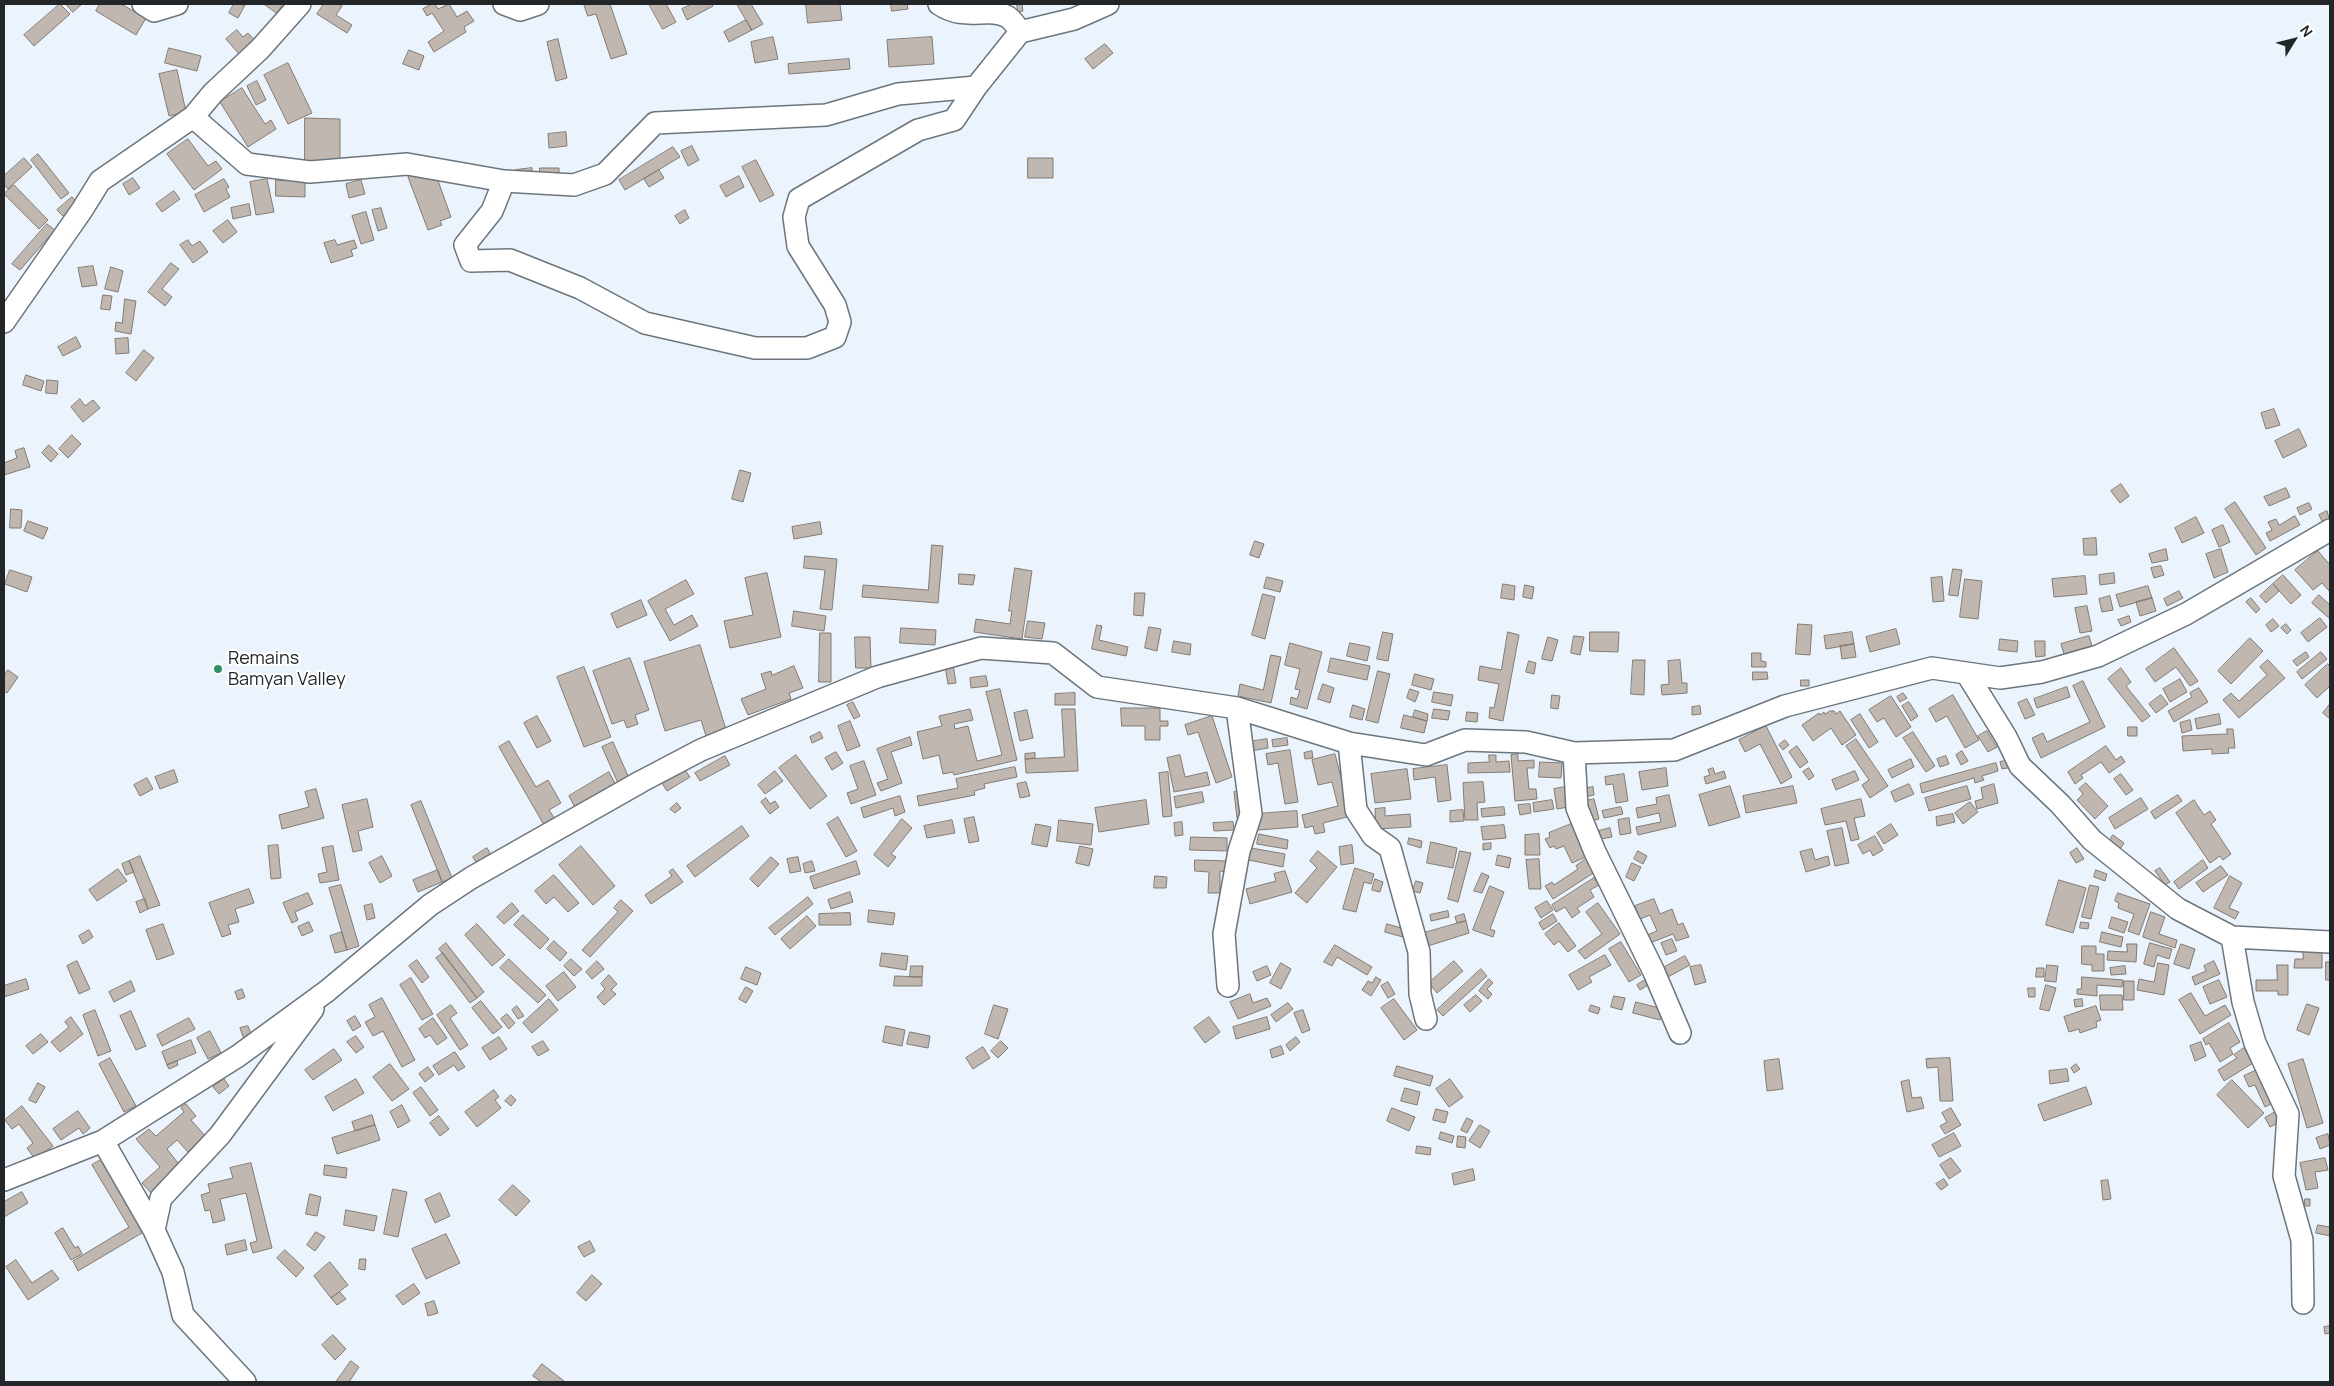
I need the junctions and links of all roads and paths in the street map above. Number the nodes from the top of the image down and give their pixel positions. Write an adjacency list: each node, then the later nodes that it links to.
1 (143, 4): 2 (street)
2 (177, 4)
3 (300, 4): 10 (street)
4 (504, 4): 5 (street)
5 (538, 4)
6 (939, 4): 8 (street)
7 (1108, 4): 8 (street)
8 (1020, 32): 9 (street)
9 (976, 87): 11 (street); 11 (street)
10 (193, 117): 11 (street); 12 (street)
11 (504, 181)
12 (4, 322)
13 (2330, 530): 14 (street)
14 (1967, 674): 17 (street); 18 (street)
15 (1236, 708): 16 (street); 20 (street); 21 (street)
16 (1349, 743): 17 (street); 22 (street)
17 (1574, 753): 23 (street)
18 (2232, 937): 19 (street); 27 (street)
19 (2330, 942)
20 (1228, 986)
21 (327, 991): 24 (street); 26 (street)
22 (1426, 1019)
23 (1680, 1033)
24 (103, 1141): 25 (street); 26 (street)
25 (4, 1180)
26 (154, 1230): 28 (street)
27 (2303, 1303)
28 (245, 1382)

